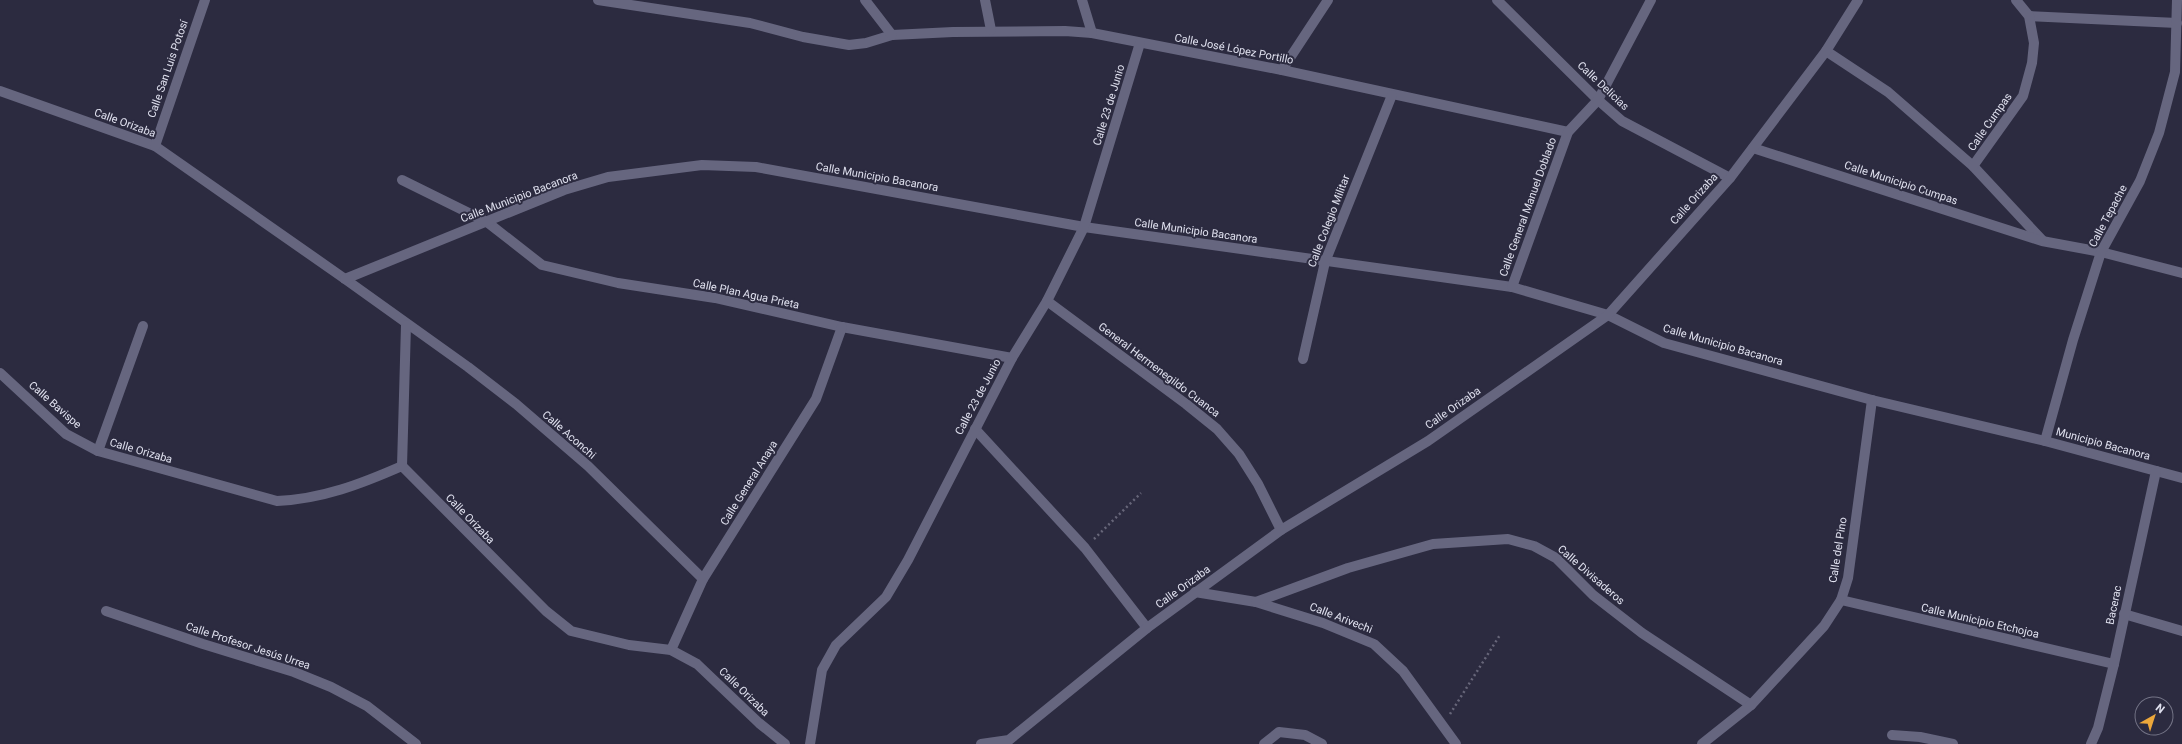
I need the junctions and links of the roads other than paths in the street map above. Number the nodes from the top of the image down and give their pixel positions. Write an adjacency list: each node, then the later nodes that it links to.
1 (205, 0): 26 (street, Calle San Luis Potosí)
2 (598, 0): 16 (street)
3 (865, 0): 16 (street)
4 (985, 0): 14 (street)
5 (1082, 0): 15 (street)
6 (1328, 0): 19 (street)
7 (1497, 0): 24 (street, Calle Delicias)
8 (1651, 0): 24 (street, Calle General Manuel Doblado)
9 (1858, 0): 18 (street, Calle Orizaba)
10 (2016, 0): 12 (street, Calle Cumpas)
11 (2177, 0): 13 (street, Calle Tepache)
12 (2029, 16): 13 (street); 28 (street, Calle Cumpas)
13 (2177, 23): 20 (street, Calle Tepache)
14 (991, 30): 15 (street, Calle José López Portillo); 16 (street, Calle José López Portillo)
15 (1092, 33): 17 (street, Calle José López Portillo)
16 (892, 35)
17 (1140, 43): 19 (street, Calle José López Portillo); 32 (street, Calle 23 de Junio)
18 (1826, 51): 27 (street, Calle Orizaba); 28 (street)
19 (1282, 70): 23 (street, Calle José López Portillo)
20 (2175, 72): 21 (street); 34 (street, Calle Tepache)
21 (2182, 82)
22 (0, 91): 26 (street, Calle Orizaba)
23 (1392, 95): 25 (street, Calle José López Portillo); 35 (street, Calle Colegio Militar)
24 (1598, 100): 25 (street, Calle General Manuel Doblado); 29 (street, Calle Delicias)
25 (1568, 132): 38 (street, Calle General Manuel Doblado)
26 (155, 146): 37 (street, Calle Orizaba)
27 (1753, 148): 29 (street, Calle Orizaba); 33 (street, Calle Municipio Cumpas)
28 (1973, 166): 33 (street)
29 (1730, 178): 40 (street, Calle Orizaba)
30 (402, 180): 31 (street, Calle Plan Agua Prieta)
31 (488, 222): 32 (street, Calle Municipio Bacanora); 37 (street, Calle Municipio Bacanora); 43 (street, Calle Plan Agua Prieta)
32 (1084, 226): 35 (street, Calle Municipio Bacanora); 39 (street, Calle 23 de Junio)
33 (2042, 241): 34 (street, Calle Municipio Cumpas)
34 (2101, 252): 36 (street, Calle Municipio Cumpas); 49 (street, Calle Tepache)
35 (1325, 262): 38 (street, Calle Municipio Bacanora); 45 (street, Calle Colegio Militar)
36 (2182, 273)
37 (345, 279): 41 (street, Calle Orizaba)
38 (1512, 287): 40 (street, Calle Municipio Bacanora)
39 (1047, 301): 44 (street, Calle 23 de Junio); 54 (street, General Hermenegildo Cuanca)
40 (1608, 314): 47 (street, Calle Municipio Bacanora); 54 (street, Calle Orizaba)
41 (406, 324): 51 (street); 55 (street, Calle Aconchi)
42 (143, 326): 50 (street)
43 (842, 327): 44 (street, Calle Plan Agua Prieta); 55 (street, Calle General Anaya)
44 (1012, 358): 48 (street, Calle 23 de Junio)
45 (1303, 359)
46 (0, 373): 50 (street, Calle Bavispe)
47 (1872, 400): 49 (street, Calle Municipio Bacanora); 57 (street, Calle del Pino)
48 (975, 429): 61 (street); 70 (street, Calle 23 de Junio)
49 (2044, 441): 52 (street, Municipio Bacanora)
50 (98, 451): 51 (street, Calle Orizaba)
51 (402, 466): 63 (street, Calle Orizaba)
52 (2156, 471): 53 (street); 60 (street, Bacerac)
53 (2182, 478)
54 (1281, 530): 56 (street, Calle Orizaba)
55 (703, 579): 63 (street, Calle General Anaya)
56 (1195, 592): 58 (street, Calle Arivechi); 61 (street, Calle Orizaba)
57 (1841, 600): 64 (street, Calle Municipio Etchojoa); 65 (street, Calle del Pino)
58 (1256, 602): 65 (street, Calle Divisaderos); 74 (street, Calle Arivechi)
59 (106, 611): 68 (street, Calle Profesor Jesús Urrea)
60 (2124, 614): 62 (street); 64 (street, Bacerac)
61 (1146, 628): 67 (street, Calle Orizaba)
62 (2182, 631)
63 (672, 650): 69 (street, Calle Orizaba)
64 (2114, 664): 77 (street, Bacerac)
65 (1751, 704): 75 (street, Calle del Pino)
66 (1892, 735): 76 (street)
67 (1013, 742): 71 (street, Calle Orizaba)
68 (416, 744)
69 (785, 744)
70 (810, 744)
71 (981, 744)
72 (1264, 744): 73 (street)
73 (1322, 744)
74 (1456, 744)
75 (1702, 744)
76 (1953, 744)
77 (2091, 744)

